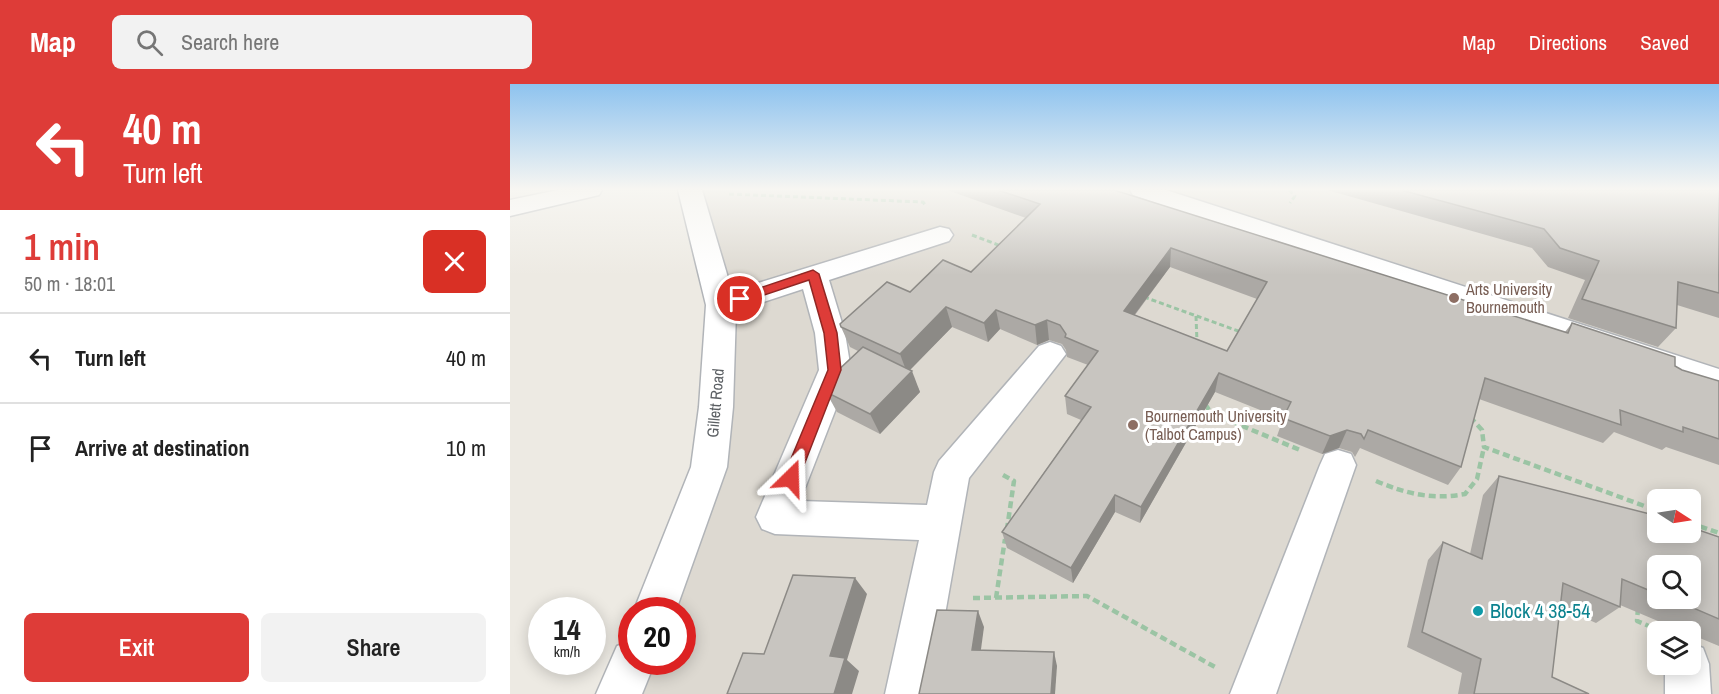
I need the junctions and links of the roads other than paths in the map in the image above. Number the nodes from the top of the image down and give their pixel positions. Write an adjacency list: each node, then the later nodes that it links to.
1 (698, 218): 5 (street, Gillett Road)
2 (1228, 218): 7 (street)
3 (952, 234): 4 (street)
4 (813, 274): 5 (street); 9 (street)
5 (722, 305): 10 (street, Gillett Road)
6 (1050, 354): 9 (street)
7 (1719, 382)
8 (1338, 465): 13 (street)
9 (941, 523): 15 (street)
10 (660, 597)
11 (627, 675): 14 (street)
12 (1687, 675): 16 (street)
13 (1254, 691)
14 (619, 694)
15 (908, 694)
16 (1688, 694)

